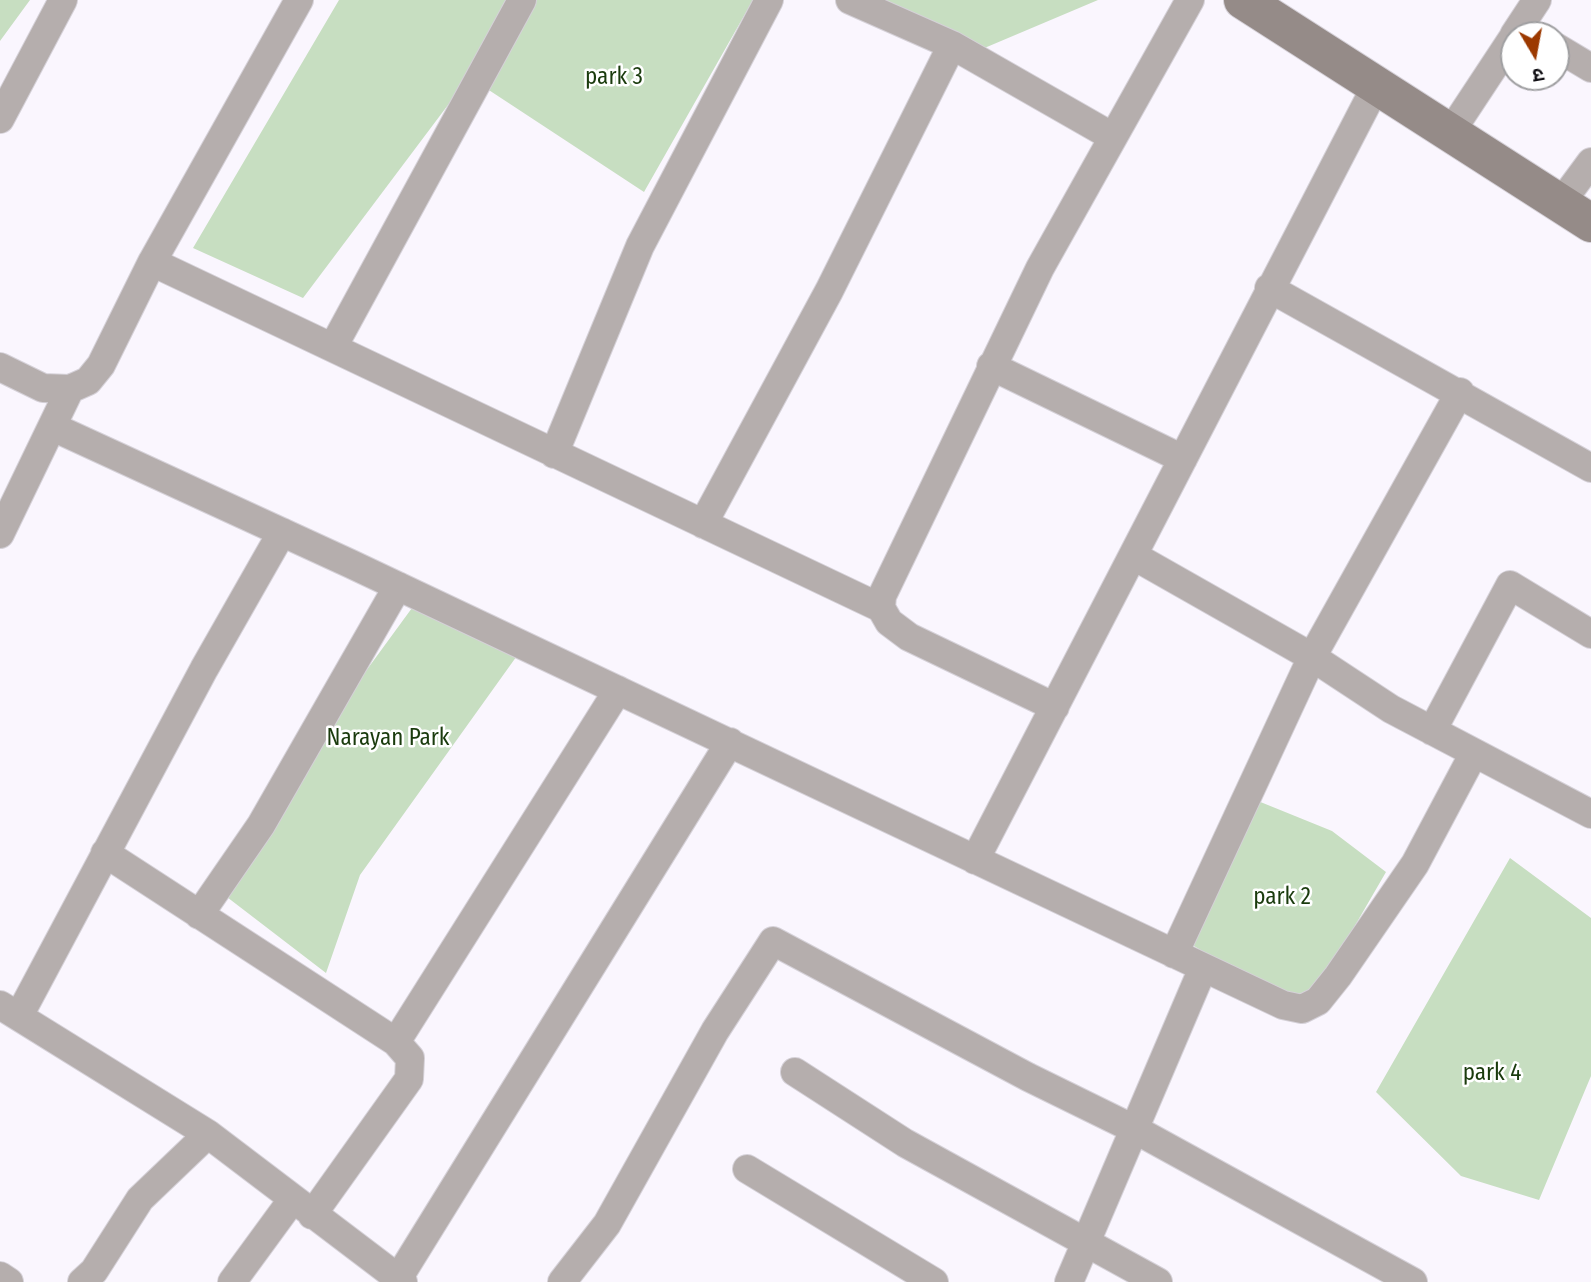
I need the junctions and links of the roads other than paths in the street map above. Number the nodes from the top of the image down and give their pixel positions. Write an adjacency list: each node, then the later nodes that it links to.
1 (63, 0): 15 (street)
2 (299, 0): 20 (street)
3 (522, 0): 22 (street)
4 (769, 0): 28 (street)
5 (850, 0): 10 (street)
6 (1190, 0): 17 (street)
7 (1243, 0): 14 (street)
8 (1537, 0): 9 (street)
9 (1527, 21)
10 (952, 45): 17 (street); 31 (street)
11 (1570, 55): 13 (street)
12 (1500, 64): 16 (street)
13 (1591, 68)
14 (1376, 86): 16 (street); 21 (street)
15 (0, 119)
16 (1450, 133): 19 (street)
17 (1113, 137): 23 (street)
18 (1591, 162): 19 (street)
19 (1576, 213)
20 (152, 261): 22 (street); 25 (street)
21 (1269, 288): 26 (street); 29 (street)
22 (333, 347): 28 (street)
23 (991, 366): 29 (street); 36 (street)
24 (0, 367): 25 (street)
25 (71, 389): 27 (street)
26 (1460, 392): 30 (street); 38 (street)
27 (53, 427): 32 (street); 33 (street)
28 (554, 454): 31 (street)
29 (1183, 459): 34 (street)
30 (1591, 468)
31 (703, 524): 36 (street)
32 (282, 532): 35 (street); 45 (street)
33 (0, 534)
34 (1134, 556): 38 (street); 40 (street)
35 (398, 586): 39 (street); 47 (street)
36 (881, 608): 40 (street)
37 (1591, 635): 41 (street)
38 (1312, 657): 41 (street); 48 (street)
39 (618, 690): 42 (street); 51 (street)
40 (1055, 708): 46 (street)
41 (1432, 731): 43 (street)
42 (730, 742): 46 (street); 59 (street)
43 (1474, 753): 44 (street); 49 (street)
44 (1591, 814)
45 (105, 853): 47 (street); 50 (street)
46 (975, 860): 48 (street)
47 (199, 915): 51 (street)
48 (1174, 954): 49 (street)
49 (1203, 968): 53 (street)
50 (10, 1010): 54 (street)
51 (396, 1042): 56 (street)
52 (795, 1072): 57 (street)
53 (1136, 1130): 57 (street); 63 (street); 67 (street)
54 (208, 1134): 56 (street); 61 (street)
55 (747, 1170): 64 (street)
56 (302, 1207): 59 (street); 62 (street)
57 (1085, 1240): 65 (street); 66 (street)
58 (0, 1276): 60 (street)
59 (399, 1281)
60 (9, 1282)
61 (82, 1282)
62 (232, 1282)
63 (562, 1282)
64 (934, 1282)
65 (1069, 1282)
66 (1158, 1282)
67 (1413, 1282)

